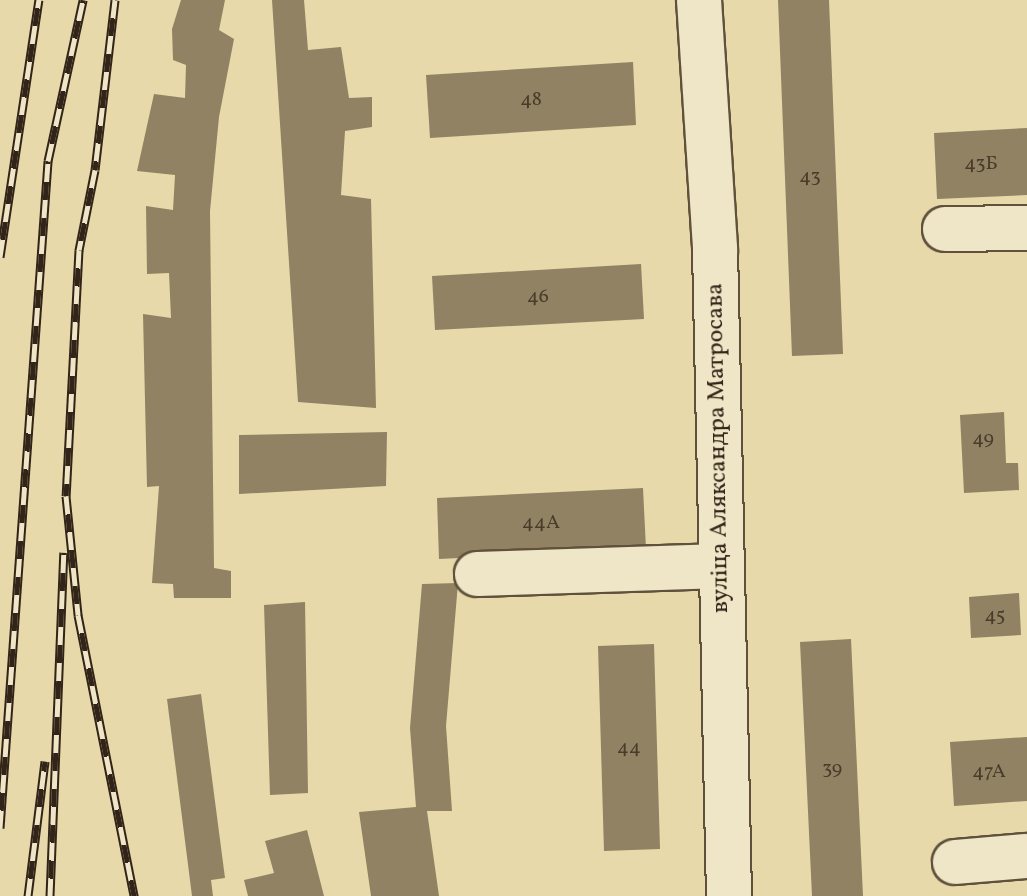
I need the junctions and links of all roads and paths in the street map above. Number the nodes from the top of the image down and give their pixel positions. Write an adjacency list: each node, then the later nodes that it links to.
1 (699, 0): 4 (street, вуліца Аляксандра Матросава)
2 (1027, 228): 3 (street)
3 (945, 229)
4 (722, 566): 5 (street); 8 (street, вуліца Аляксандра Матросава)
5 (477, 574)
6 (1027, 856): 7 (street)
7 (955, 862)
8 (729, 896)

